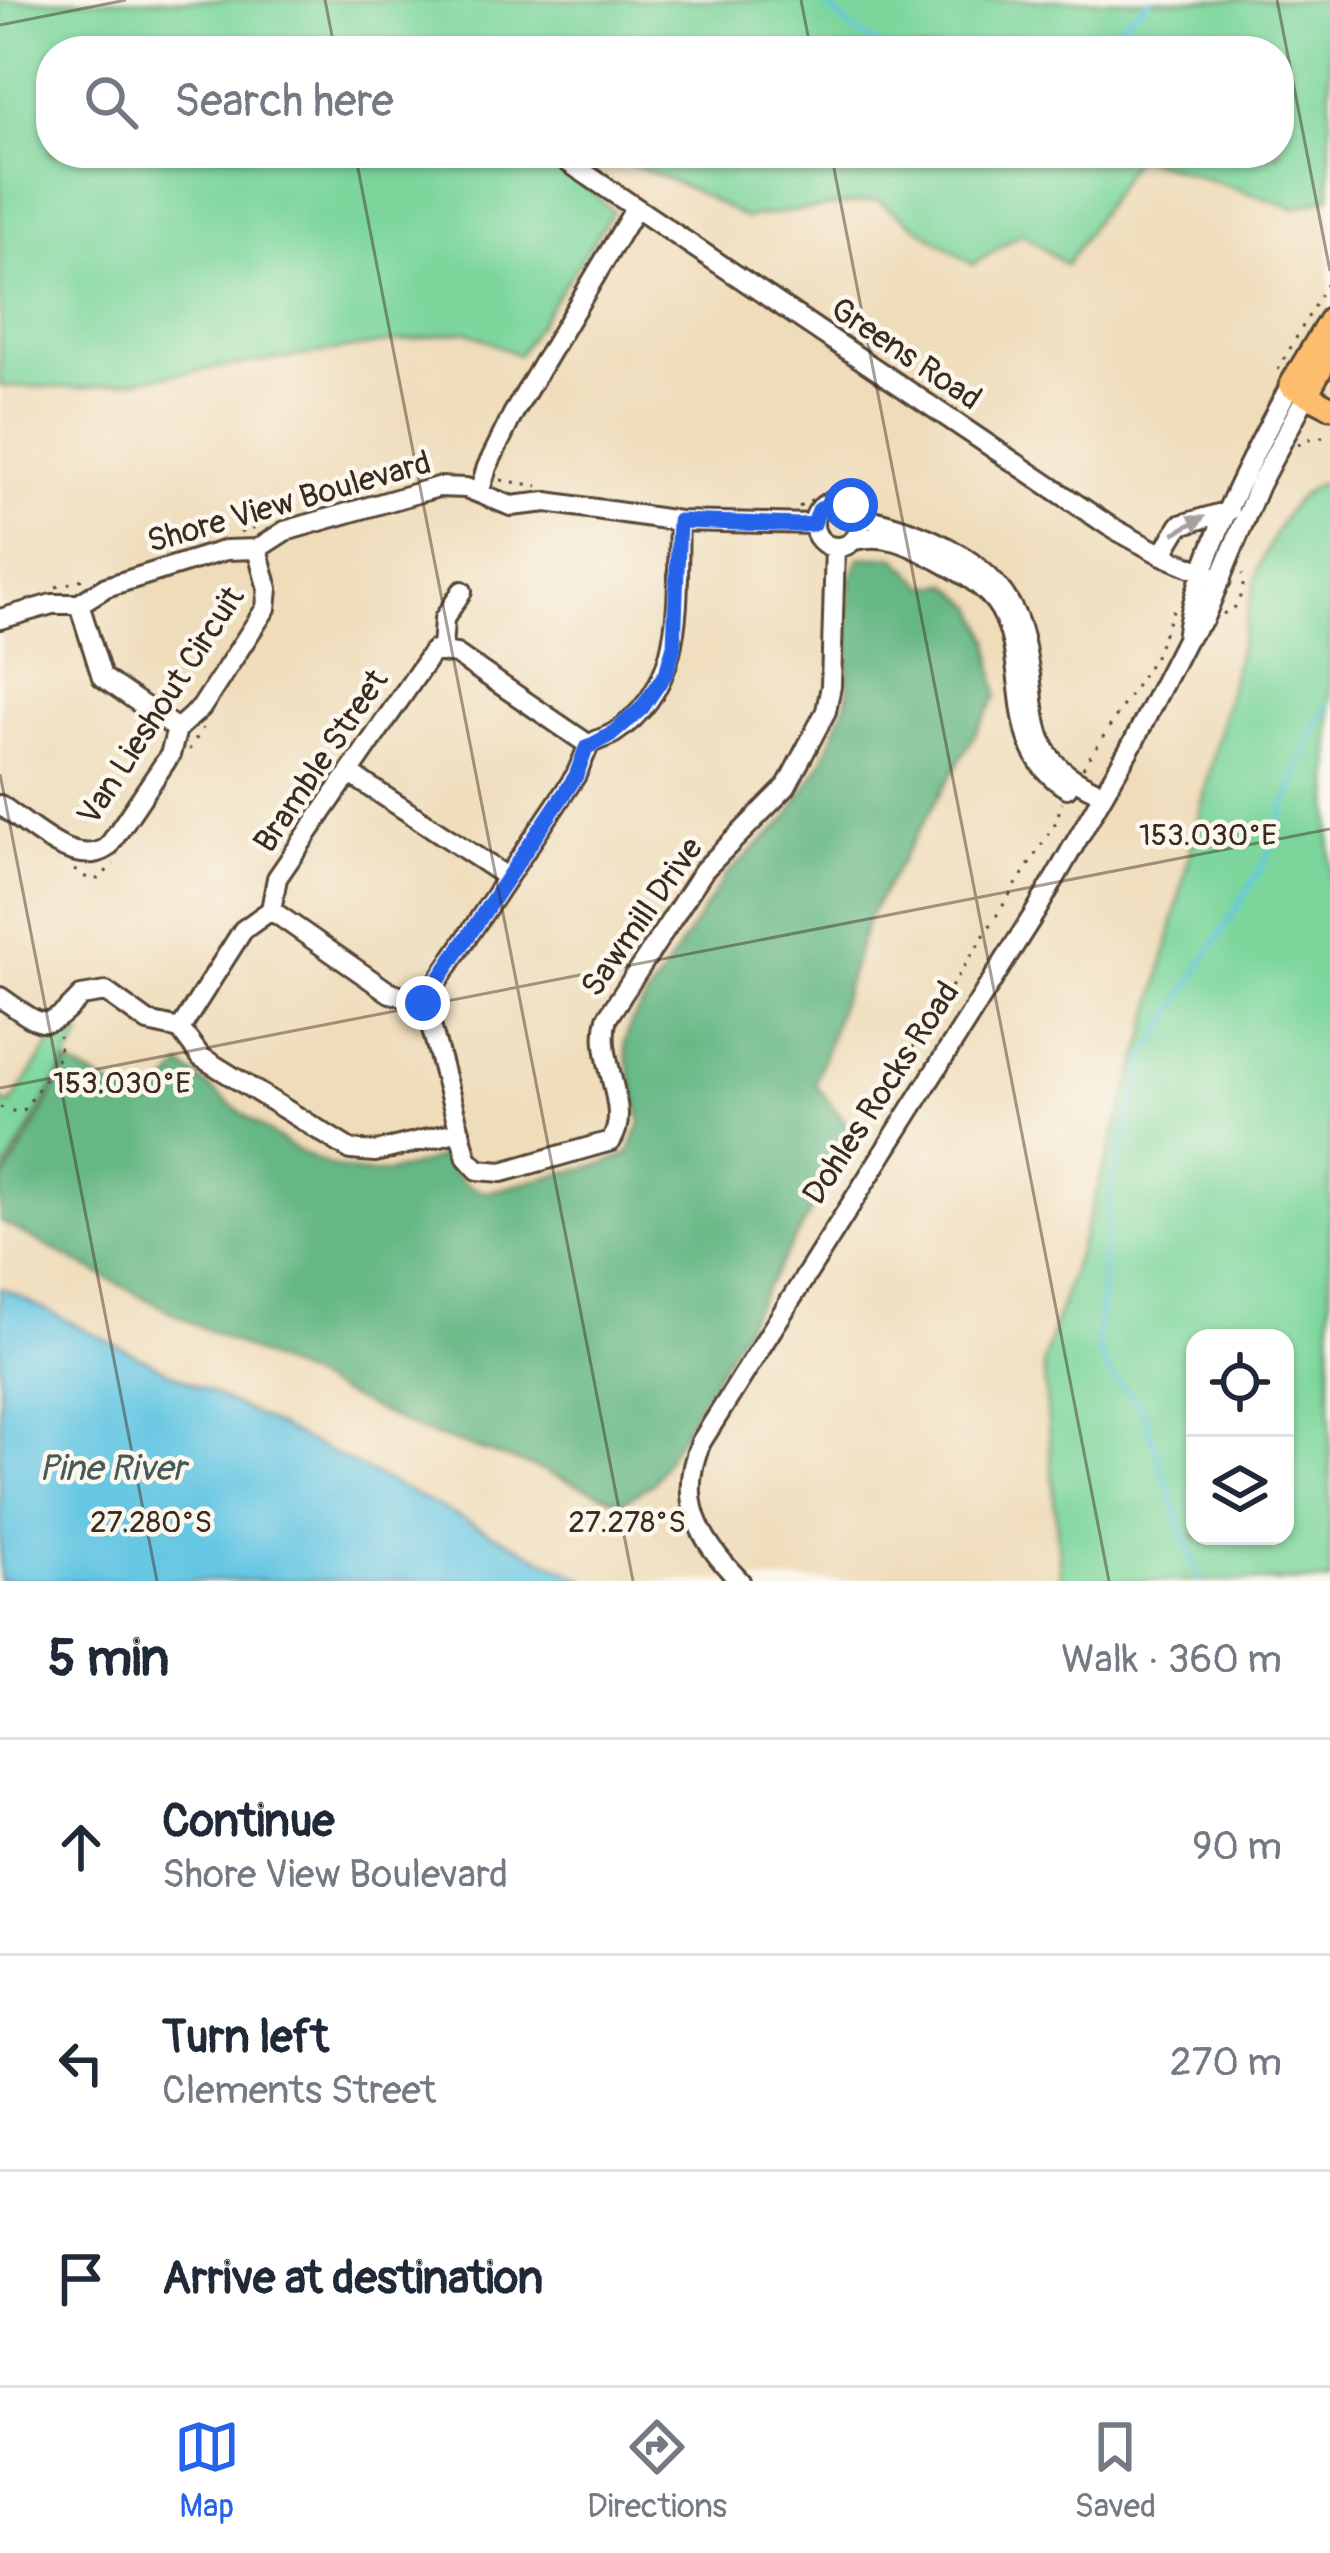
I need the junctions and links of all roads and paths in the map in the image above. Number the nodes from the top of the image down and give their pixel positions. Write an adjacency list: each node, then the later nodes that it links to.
1 (577, 168): 2 (street, Greens Road)
2 (635, 208): 12 (street); 20 (street, Greens Road)
3 (1330, 278): 6 (path)
4 (1330, 319): 6 (main road, Dohles Rocks Road)
5 (1330, 353): 6 (main road, Dohles Rocks Road)
6 (1291, 385): 7 (main road); 15 (street, Dohles Rocks Road); 22 (street, Dohles Rocks Road)
7 (1330, 407)
8 (1310, 430): 9 (path)
9 (1314, 437): 10 (path); 11 (path)
10 (1330, 437)
11 (1293, 450)
12 (479, 494): 16 (street, Shore View Boulevard); 19 (street, Shore View Boulevard)
13 (790, 510): 14 (path)
14 (865, 511): 17 (street); 18 (street); 34 (street)
15 (1229, 511): 20 (street, one-way to 15); 22 (street, Dohles Rocks Road)
16 (679, 521): 17 (street, Shore View Boulevard); 30 (street)
17 (814, 524): 18 (street)
18 (845, 543): 34 (street); 44 (street, Sawmill Drive)
19 (256, 549): 25 (street, Shore View Boulevard); 29 (street, Van Lieshout Circuit)
20 (1162, 555): 22 (street, Greens Road)
21 (1242, 567): 26 (path)
22 (1213, 577): 34 (street, Dohles Rocks Road)
23 (462, 591): 28 (street, Bramble Street)
24 (1178, 597): 32 (path)
25 (79, 604): 27 (street, Shore View Boulevard); 29 (street)
26 (1215, 612)
27 (0, 619)
28 (442, 650): 30 (street); 31 (street, Bramble Street)
29 (177, 729): 35 (street, Van Lieshout Circuit)
30 (589, 745): 36 (street)
31 (350, 773): 36 (street); 37 (street, Bramble Street)
32 (1079, 775)
33 (1057, 796): 43 (path)
34 (1100, 800): 45 (street, Dohles Rocks Road)
35 (0, 805)
36 (507, 877): 39 (street)
37 (271, 910): 39 (street); 40 (street, Bramble Street)
38 (0, 998): 40 (street)
39 (423, 1003): 44 (street, Sawmill Drive)
40 (180, 1029): 44 (street)
41 (58, 1034): 42 (path)
42 (0, 1107)
43 (861, 1129)
44 (460, 1131)
45 (740, 1581)

